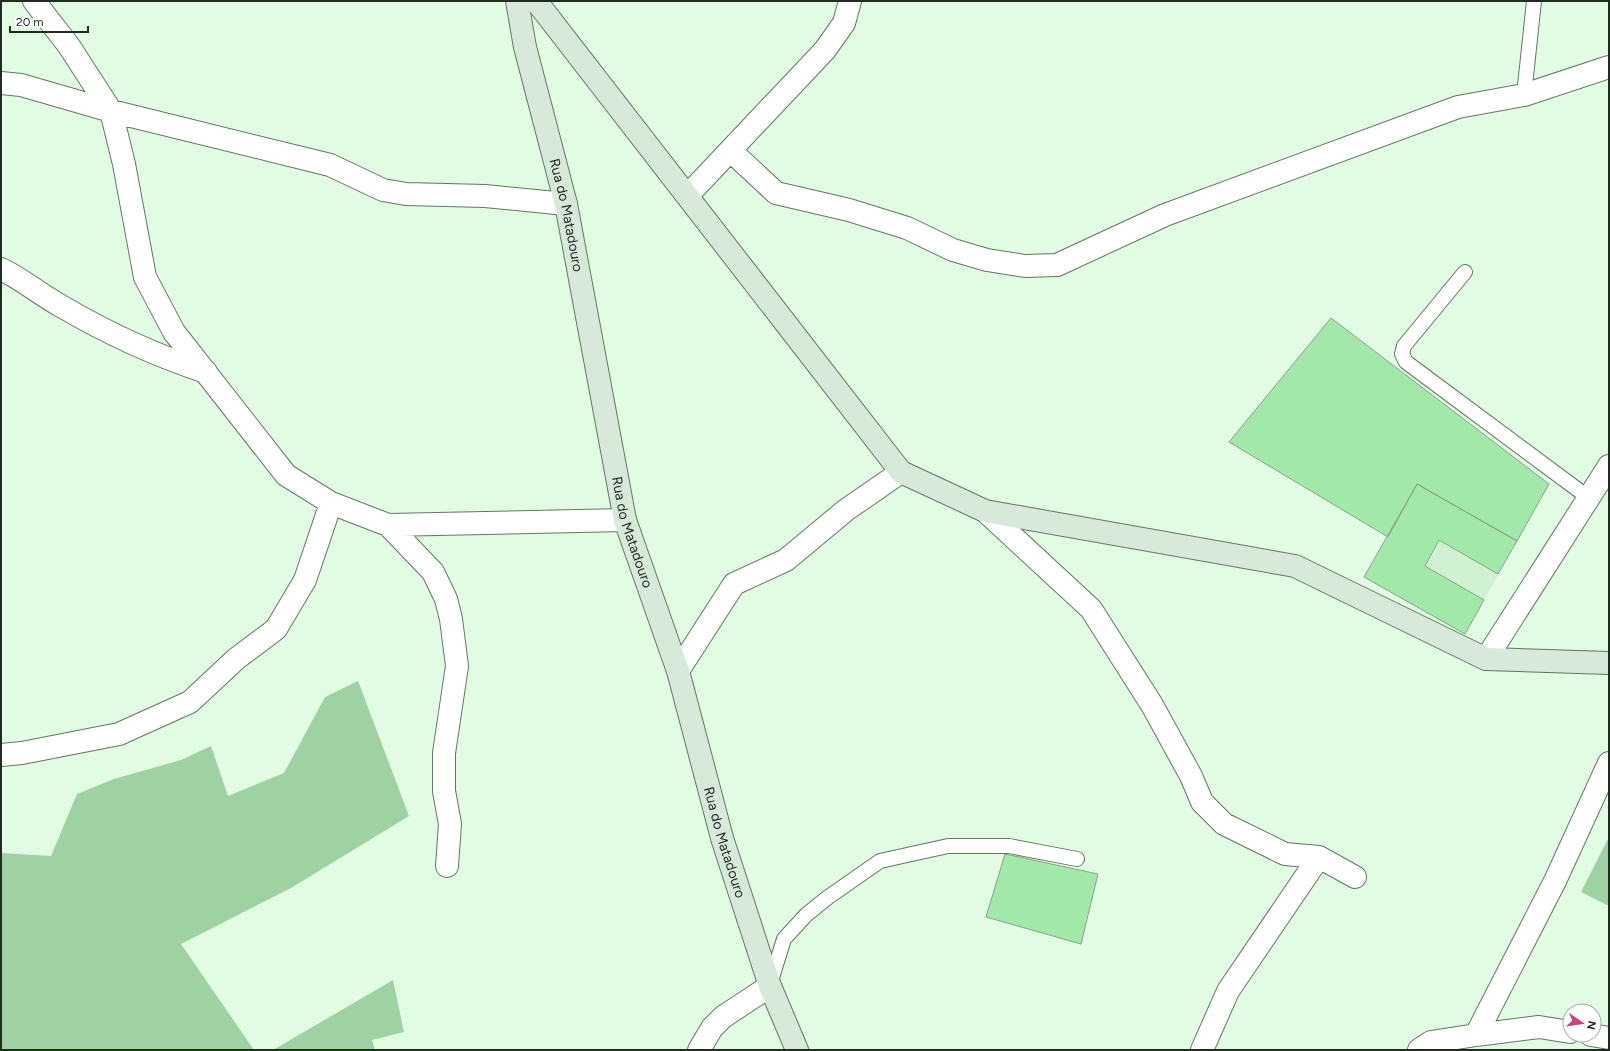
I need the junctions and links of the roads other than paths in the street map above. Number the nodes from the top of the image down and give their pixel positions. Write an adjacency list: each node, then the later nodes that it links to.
1 (34, 1): 9 (street)
2 (517, 1): 12 (street, Rua do Matadouro)
3 (536, 1): 11 (street)
4 (850, 1): 10 (street)
5 (1534, 1): 8 (lane)
6 (1609, 67): 8 (street)
7 (1, 83): 9 (street)
8 (1524, 95): 10 (street)
9 (111, 111): 12 (street); 15 (street)
10 (731, 151): 11 (street)
11 (688, 195): 17 (street)
12 (566, 204): 21 (street, Rua do Matadouro)
13 (1, 269): 15 (street)
14 (1465, 272): 18 (lane)
15 (206, 372): 19 (street)
16 (1609, 466): 18 (street)
17 (901, 472): 20 (street); 25 (street)
18 (1588, 498): 23 (street)
19 (331, 503): 22 (street); 26 (street)
20 (985, 511): 23 (street); 28 (street)
21 (625, 520): 22 (street); 25 (street, Rua do Matadouro)
22 (388, 525): 30 (street)
23 (1486, 660): 24 (street)
24 (1609, 663)
25 (678, 671): 32 (street, Rua do Matadouro)
26 (1, 755)
27 (1609, 763): 34 (street)
28 (1319, 857): 31 (street); 37 (street)
29 (1077, 859): 32 (lane)
30 (447, 866)
31 (1355, 877)
32 (770, 986): 35 (street); 36 (street, Rua do Matadouro)
33 (1562, 1031): 34 (street)
34 (1476, 1035): 38 (street)
35 (699, 1050)
36 (797, 1050)
37 (1202, 1050)
38 (1419, 1050)

